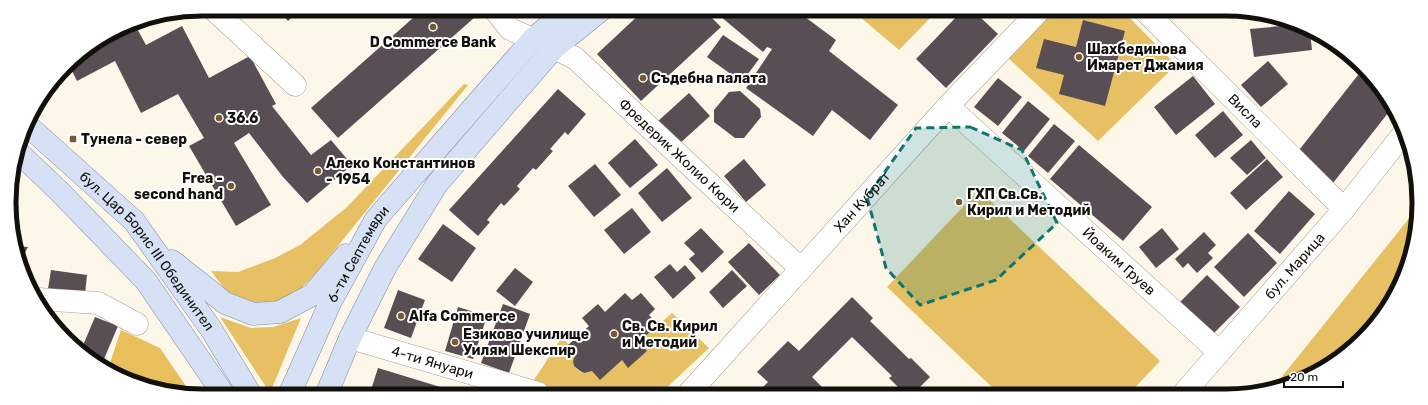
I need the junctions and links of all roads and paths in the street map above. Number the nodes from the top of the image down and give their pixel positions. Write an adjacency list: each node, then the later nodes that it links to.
1 (221, 16): 9 (street)
2 (500, 16): 7 (street)
3 (560, 16): 7 (main road, 6-ти Септември)
4 (594, 16): 8 (main road, 6-ти Септември)
5 (1034, 16): 10 (street, Хан Кубрат)
6 (1150, 16): 14 (street, Висла)
7 (533, 39): 15 (main road, 6-ти Септември)
8 (554, 48): 17 (street, Фредерик Жолио Кюри); 20 (main road, 6-ти Септември)
9 (295, 85)
10 (948, 106): 17 (street, Хан Кубрат); 21 (street, Йоаким Груев)
11 (31, 129): 16 (main road, бул. Цар Борис III Обединител)
12 (1400, 138): 14 (street, бул. Марица)
13 (22, 156): 22 (main road, бул. Цар Борис III Обединител)
14 (1344, 209): 21 (street, бул. Марица)
15 (376, 219): 16 (main road); 24 (main road, 6-ти Септември)
16 (134, 221): 23 (main road, бул. Цар Борис III Обединител)
17 (801, 269): 27 (street, Хан Кубрат)
18 (43, 299): 19 (street)
19 (137, 324)
20 (350, 338): 25 (main road, 6-ти Септември); 26 (street, 4-ти Януари)
21 (1219, 352): 28 (street, бул. Марица)
22 (220, 389)
23 (248, 389)
24 (292, 389)
25 (329, 389)
26 (524, 389)
27 (692, 389)
28 (1187, 389)

